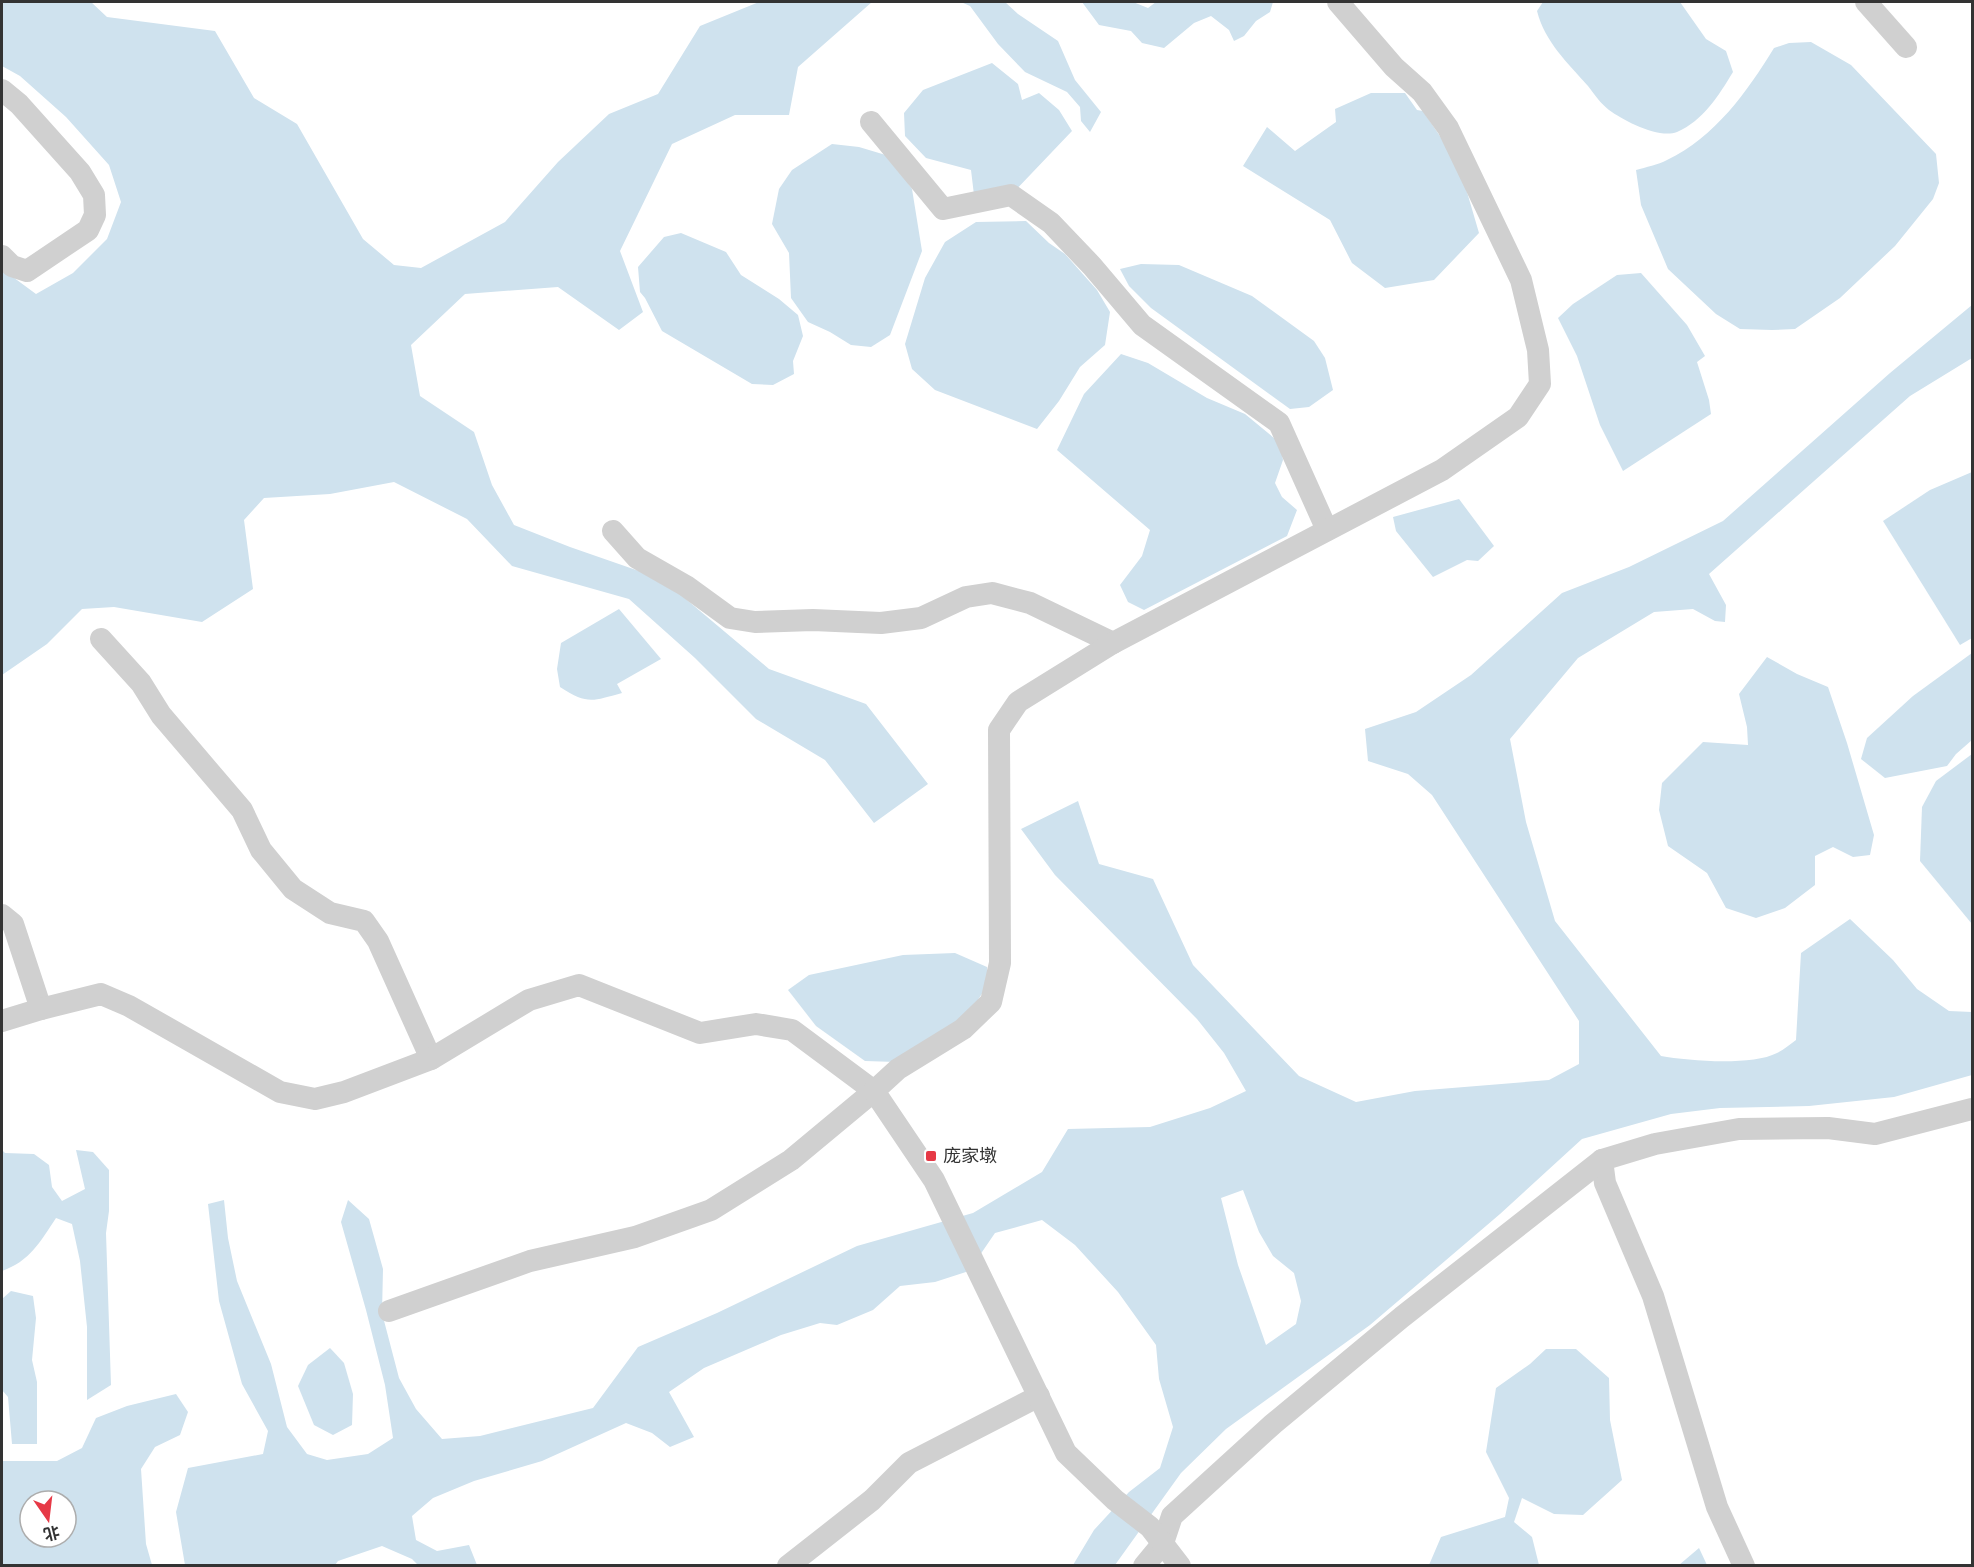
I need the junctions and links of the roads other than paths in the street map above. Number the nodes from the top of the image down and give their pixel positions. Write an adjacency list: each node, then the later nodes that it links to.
1 (1338, 2): 7 (street)
2 (1866, 2): 3 (street)
3 (1906, 47)
4 (2, 90): 6 (street)
5 (871, 122): 7 (street)
6 (2, 256)
7 (1327, 530): 10 (street)
8 (613, 531): 10 (street)
9 (101, 639): 14 (street)
10 (1113, 643): 15 (street)
11 (2, 915): 12 (street)
12 (41, 1009): 13 (street); 14 (street)
13 (2, 1021)
14 (431, 1059): 15 (street)
15 (874, 1091): 18 (street); 19 (street)
16 (1972, 1109): 17 (street)
17 (1602, 1160): 20 (street); 24 (street)
18 (389, 1311)
19 (1039, 1396): 20 (street); 21 (street)
20 (1157, 1535): 22 (street); 23 (street)
21 (788, 1566)
22 (1144, 1566)
23 (1180, 1566)
24 (1744, 1566)

